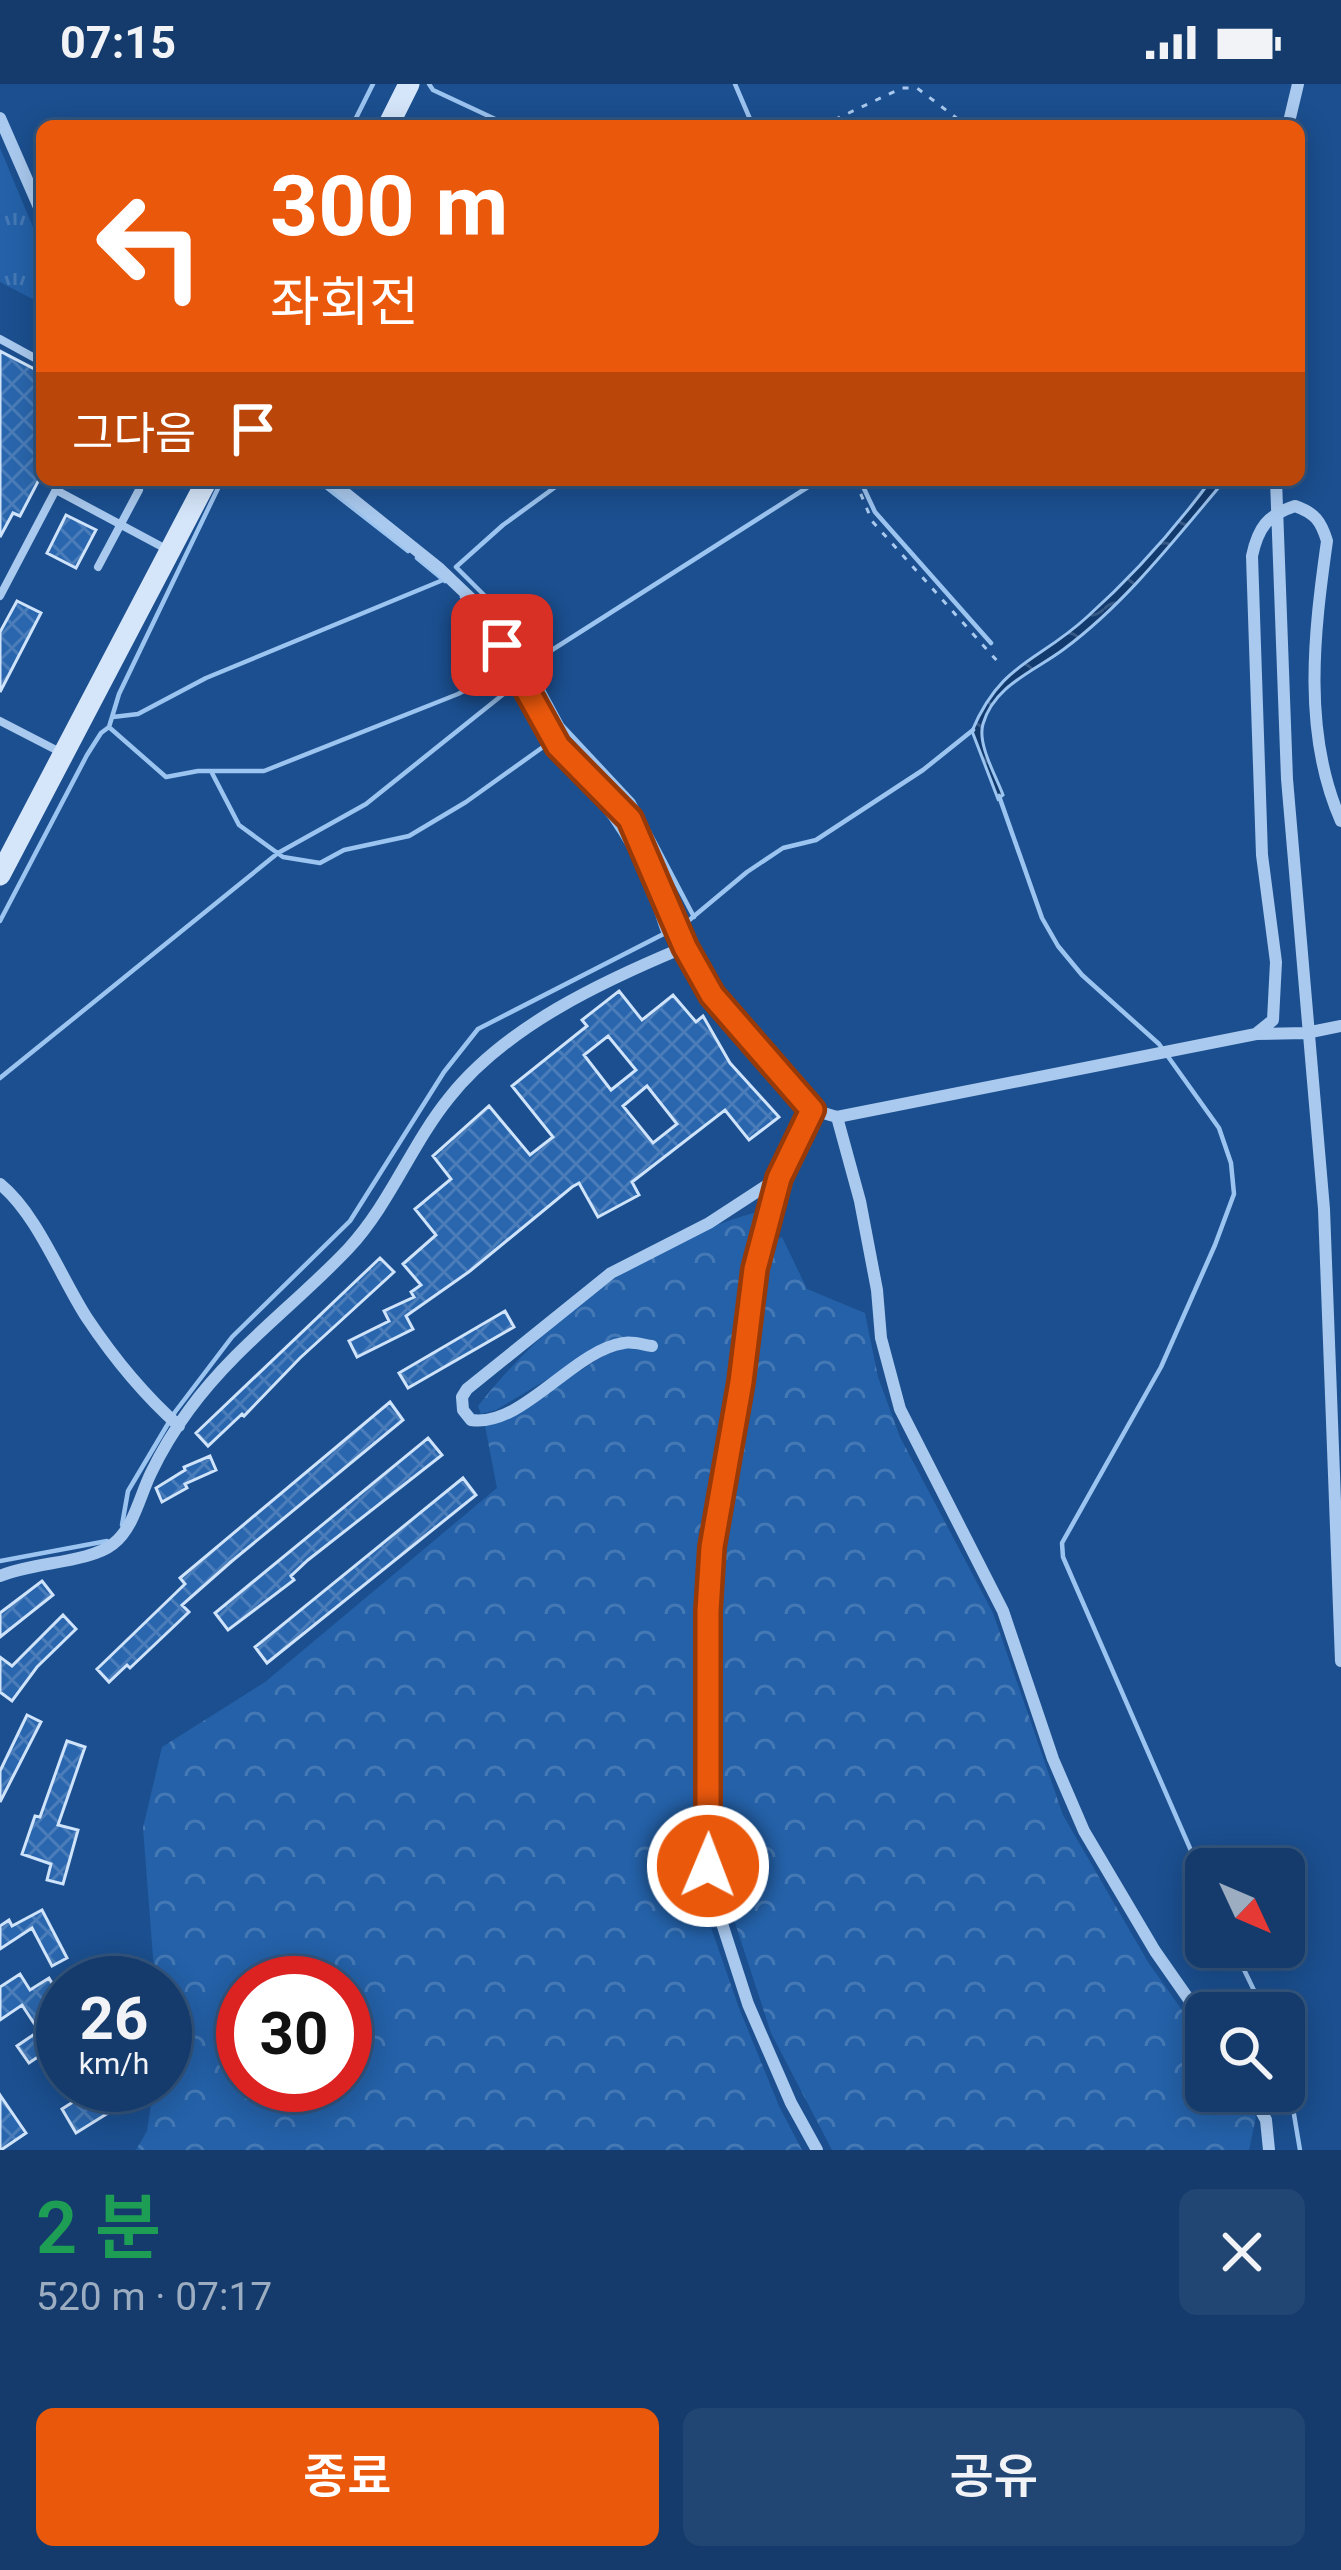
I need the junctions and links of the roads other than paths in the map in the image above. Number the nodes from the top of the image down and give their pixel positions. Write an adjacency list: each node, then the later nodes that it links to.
1 (409, 84): 4 (street)
2 (1298, 84): 5 (street)
3 (0, 118): 6 (street)
4 (391, 120)
5 (1289, 120)
6 (36, 200)
7 (0, 340): 8 (lane)
8 (36, 359)
9 (58, 486): 13 (lane)
10 (204, 486): 17 (street)
11 (337, 486): 24 (street)
12 (1276, 486): 15 (street)
13 (56, 490): 16 (lane); 19 (lane)
14 (139, 490): 16 (lane)
15 (1278, 512): 22 (street); 26 (street); 27 (street)
16 (120, 525): 17 (lane); 18 (lane)
17 (170, 551): 21 (street)
18 (98, 567)
19 (0, 596)
20 (0, 721): 21 (lane)
21 (63, 754): 23 (street)
22 (1341, 821)
23 (0, 874)
24 (683, 942): 28 (street); 33 (street)
25 (1341, 1026): 26 (street)
26 (1306, 1033): 27 (street); 35 (street)
27 (1256, 1034): 29 (street)
28 (812, 1110): 29 (street); 30 (street)
29 (836, 1117): 36 (street)
30 (779, 1178): 32 (street); 38 (street)
31 (0, 1184): 33 (street)
32 (652, 1346)
33 (174, 1421): 34 (street)
34 (0, 1576)
35 (1341, 1661)
36 (1185, 1994)
37 (1262, 2112): 39 (street)
38 (817, 2150)
39 (1269, 2150)

